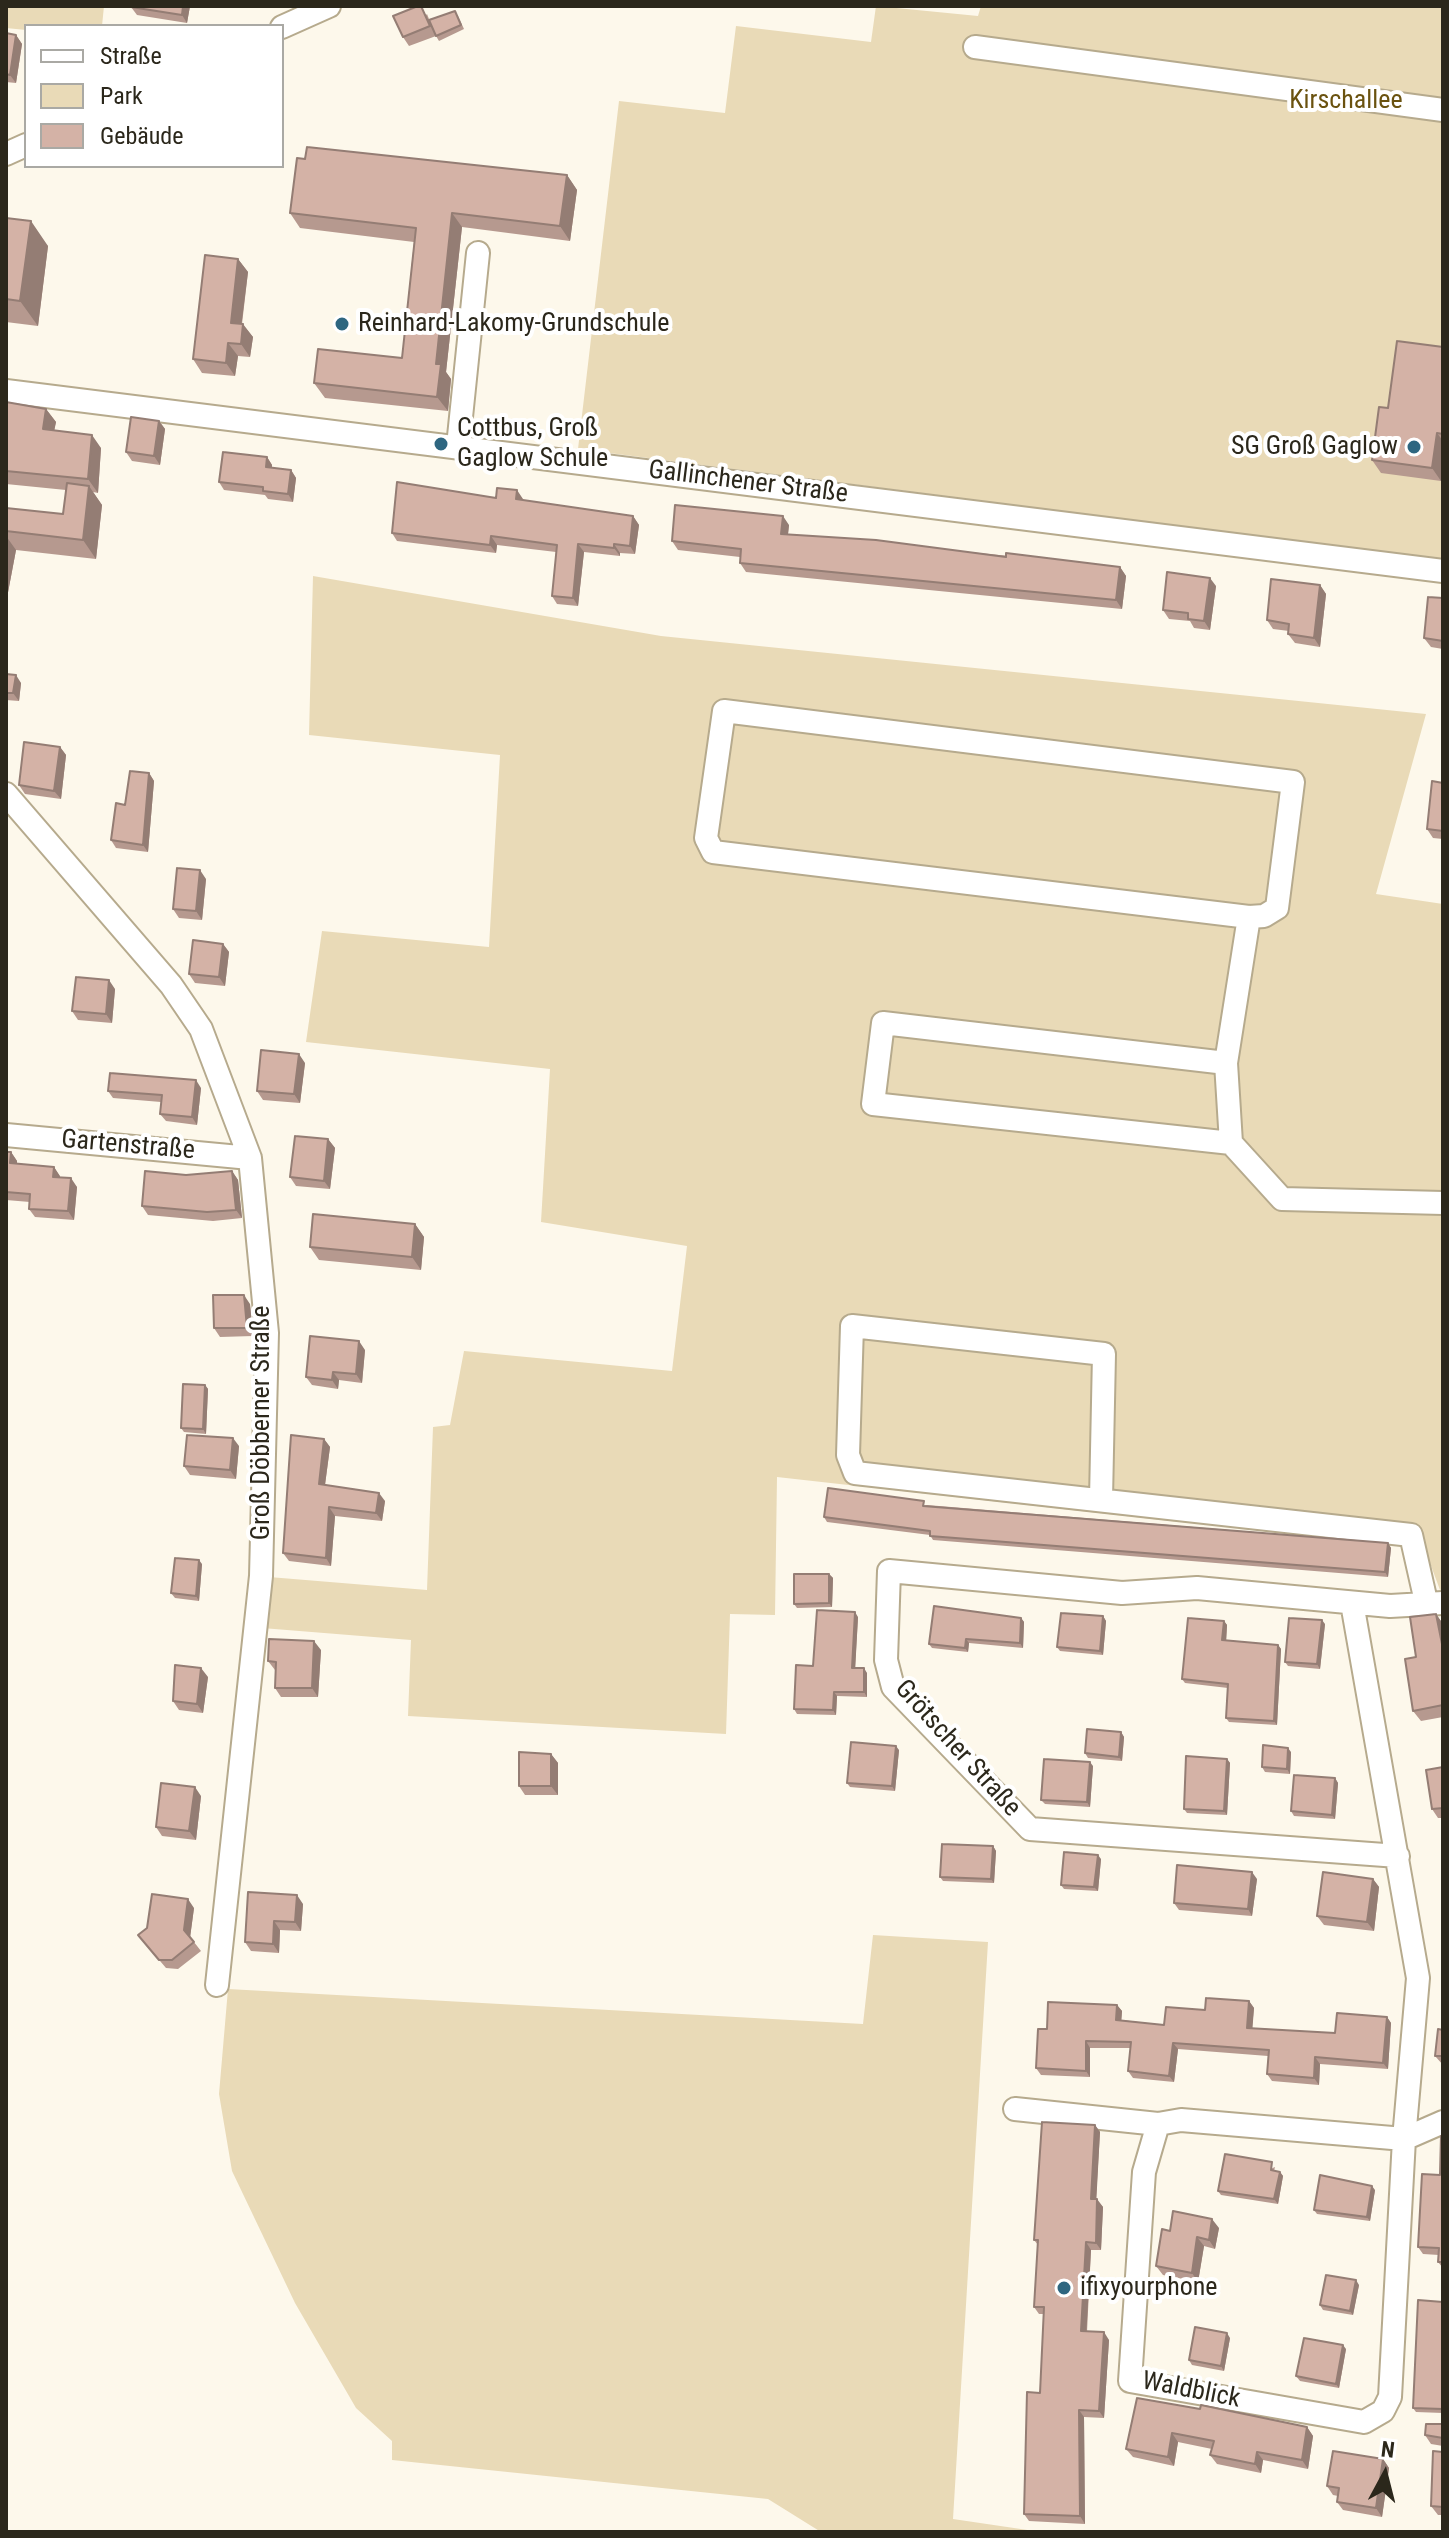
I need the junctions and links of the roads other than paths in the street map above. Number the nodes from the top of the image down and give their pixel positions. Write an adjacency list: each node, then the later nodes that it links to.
1 (319, 8): 2 (street)
2 (284, 26)
3 (975, 47): 4 (street)
4 (1443, 110)
5 (478, 253): 7 (street)
6 (6, 391): 7 (street, Gallinchener Straße)
7 (458, 446): 8 (street, Gallinchener Straße)
8 (1443, 571)
9 (6, 794): 14 (street, Groß Döbberner Straße)
10 (1249, 917): 10 (street); 11 (street)
11 (1226, 1063): 13 (street); 13 (street)
12 (6, 1135): 14 (street, Gartenstraße)
13 (1231, 1143): 15 (street)
14 (250, 1158): 20 (street, Groß Döbberner Straße)
15 (1443, 1203)
16 (1101, 1499): 16 (street); 18 (street)
17 (1352, 1603): 18 (street, Grötscher Straße); 19 (street); 19 (street, Grötscher Straße)
18 (1435, 1604)
19 (1398, 1856): 24 (street, Waldblick)
20 (217, 1985)
21 (1015, 2109): 23 (street)
22 (1443, 2122): 24 (street)
23 (1158, 2124): 24 (street); 24 (street, Waldblick)
24 (1404, 2139)

